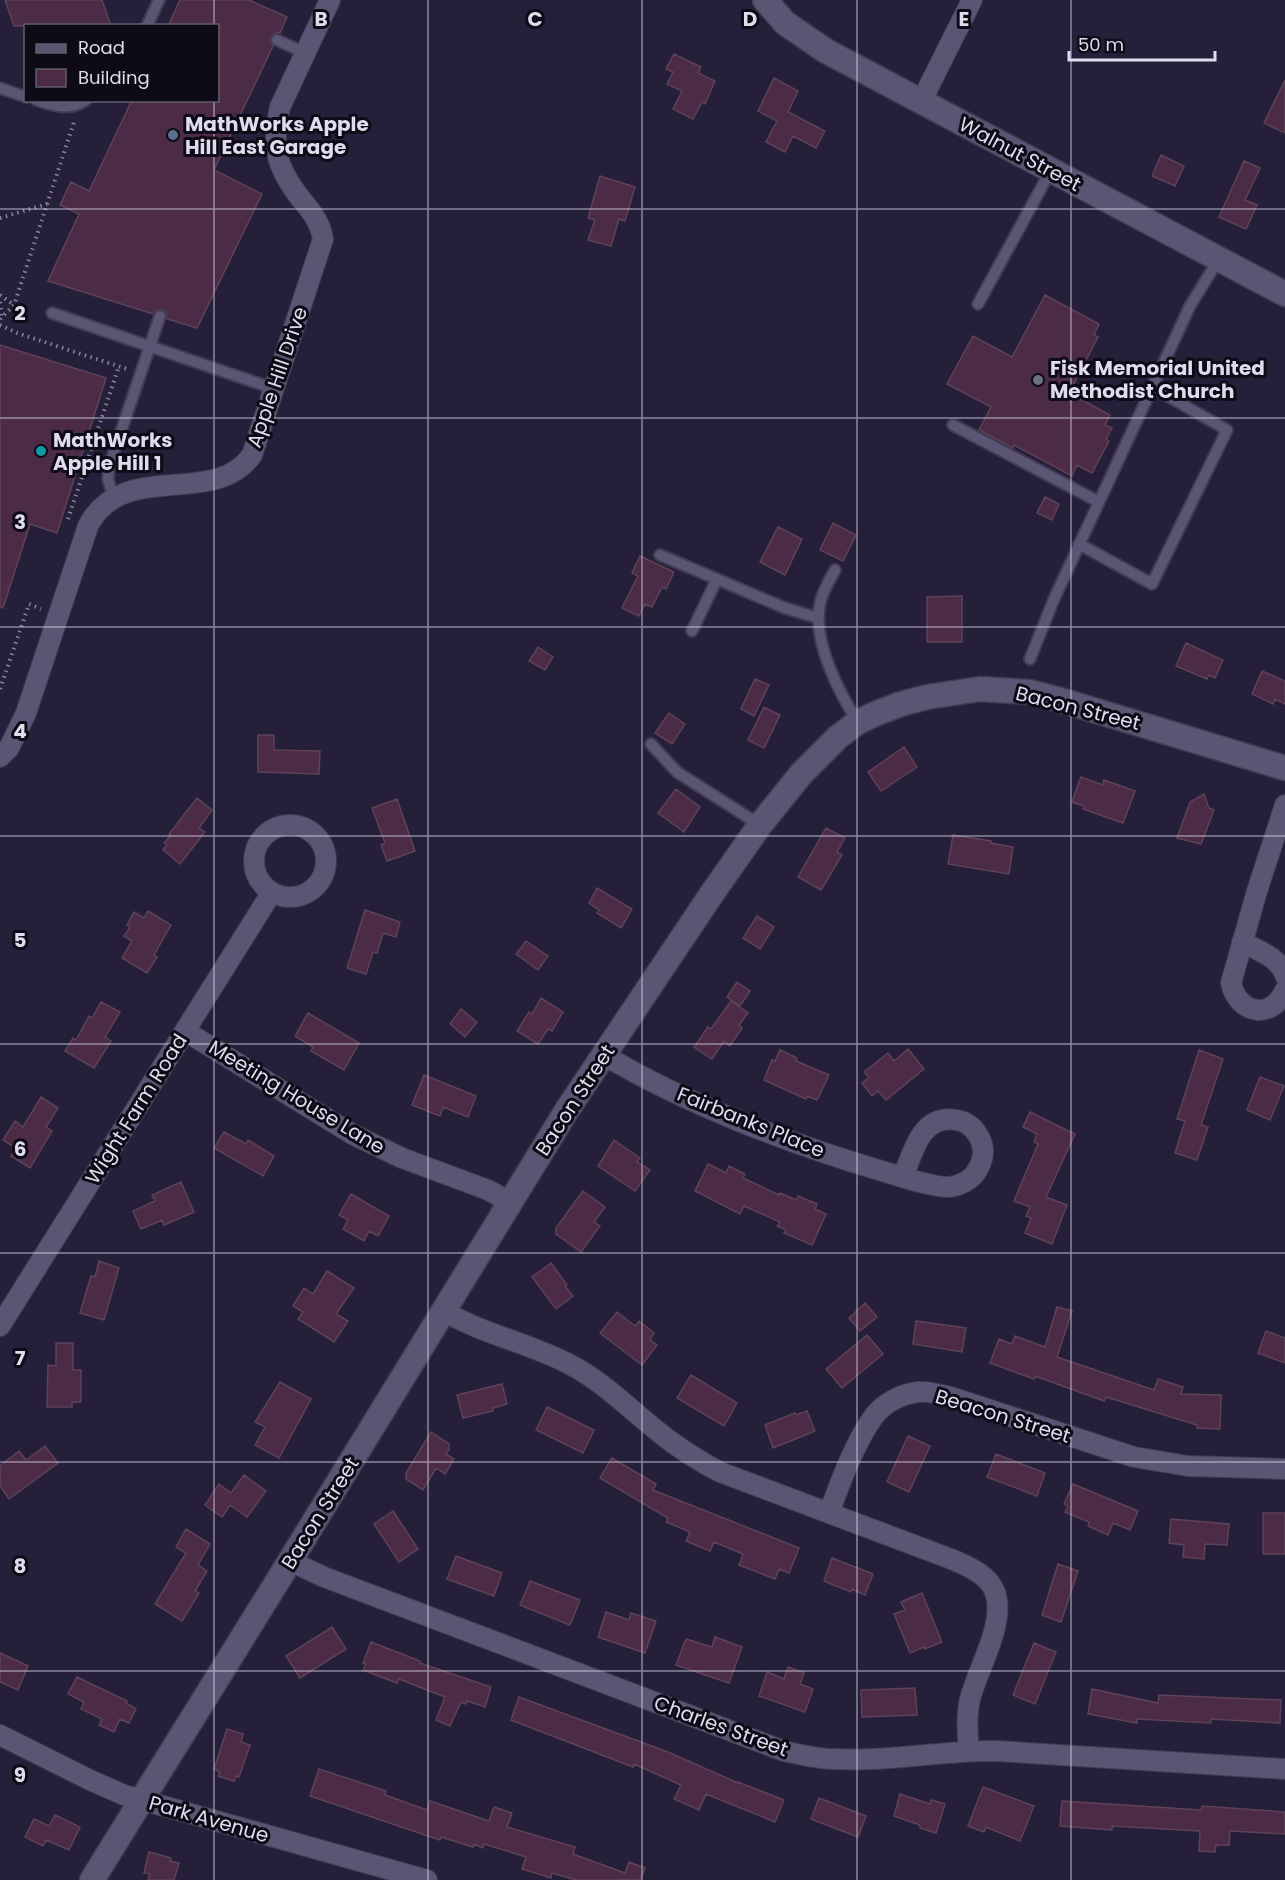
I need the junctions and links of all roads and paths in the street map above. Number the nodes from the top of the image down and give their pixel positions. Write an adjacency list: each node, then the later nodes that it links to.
1 (159, 0): 5 (lane)
2 (330, 0): 7 (street, Apple Hill Drive)
3 (765, 0): 12 (street, Walnut Street)
4 (972, 0): 12 (street)
5 (148, 24)
6 (277, 40): 7 (lane)
7 (305, 53): 30 (street, Apple Hill Drive)
8 (0, 88): 9 (lane)
9 (24, 96)
10 (41, 102): 11 (lane)
11 (83, 102): 14 (path)
12 (921, 102): 13 (street, Walnut Street)
13 (1051, 171): 16 (street, Walnut Street); 20 (lane)
14 (47, 204): 15 (path); 21 (path)
15 (0, 218)
16 (1220, 260): 17 (street, Walnut Street); 29 (lane)
17 (1285, 294)
18 (0, 296): 21 (path)
19 (0, 302): 24 (path)
20 (978, 304)
21 (14, 305): 24 (path)
22 (52, 313): 26 (lane)
23 (160, 316): 26 (lane)
24 (1, 319)
25 (0, 325): 27 (path)
26 (149, 346): 28 (lane); 30 (lane)
27 (119, 366): 28 (path); 34 (path)
28 (141, 373): 32 (lane)
29 (1152, 387): 33 (lane); 35 (lane)
30 (275, 389): 32 (street, Apple Hill Drive)
31 (953, 425): 33 (lane)
32 (112, 497): 46 (street)
33 (1099, 502): 35 (lane)
34 (67, 524)
35 (1079, 544): 42 (lane)
36 (660, 555): 38 (lane)
37 (835, 570): 40 (lane)
38 (717, 579): 40 (lane); 41 (lane)
39 (47, 600): 43 (path)
40 (819, 618): 44 (lane)
41 (692, 631)
42 (1030, 659)
43 (0, 690)
44 (858, 722): 47 (street, Bacon Street); 49 (street, Bacon Street)
45 (651, 744): 49 (lane)
46 (0, 757)
47 (1285, 768)
48 (1285, 805): 51 (street)
49 (760, 825): 55 (street, Bacon Street)
50 (272, 892): 54 (street, Wight Farm Road)
51 (1242, 942): 52 (street); 53 (street)
52 (1285, 975)
53 (1285, 990)
54 (185, 1031): 57 (street, Meeting House Lane); 59 (street, Wight Farm Road)
55 (604, 1054): 56 (street, Fairbanks Place); 57 (street, Bacon Street)
56 (903, 1177)
57 (510, 1202): 58 (street, Bacon Street)
58 (444, 1311): 61 (street); 62 (street, Bacon Street)
59 (0, 1326)
60 (1285, 1469): 61 (street, Beacon Street)
61 (829, 1513): 64 (street)
62 (290, 1561): 64 (street, Charles Street); 66 (street, Bacon Street)
63 (0, 1736): 66 (street, Park Avenue)
64 (969, 1750): 65 (street, Charles Street)
65 (1285, 1769)
66 (142, 1800): 67 (street, Bacon Street); 68 (street, Park Avenue)
67 (92, 1880)
68 (427, 1880)

